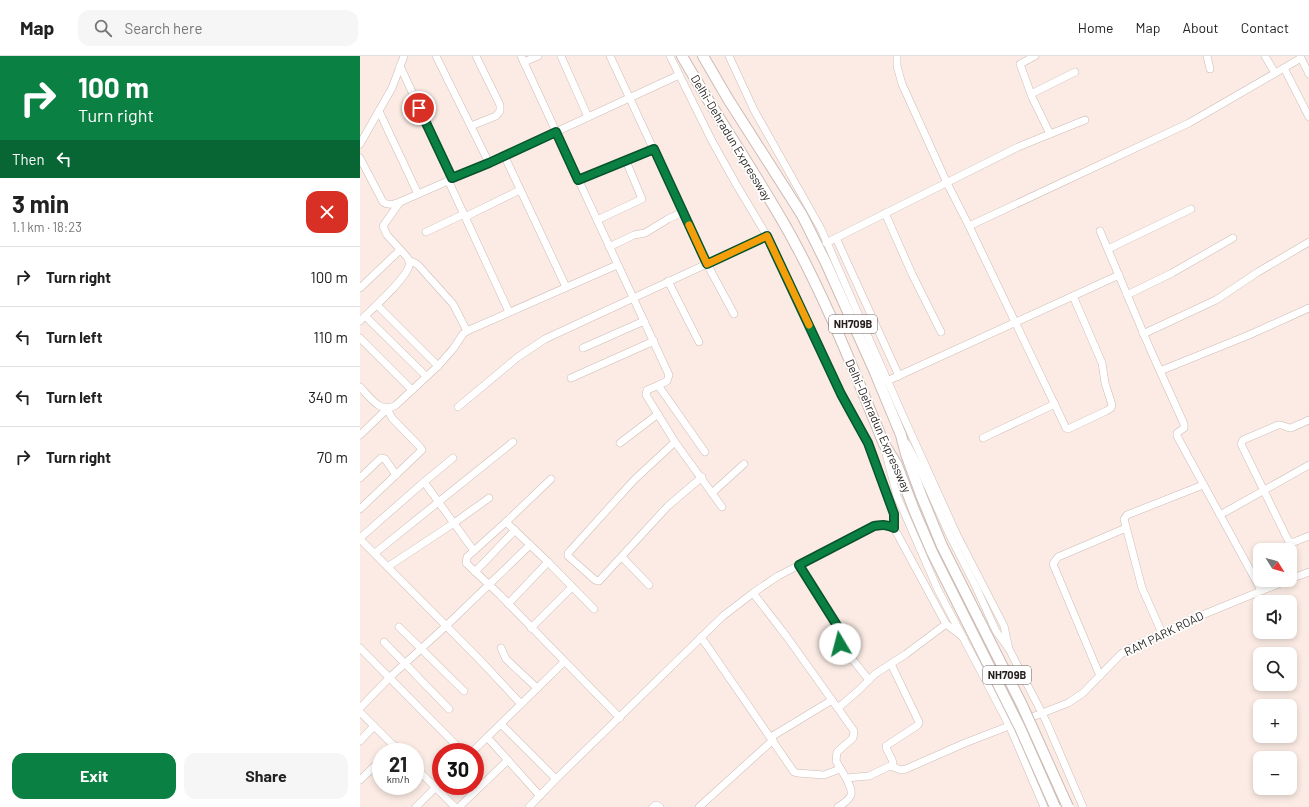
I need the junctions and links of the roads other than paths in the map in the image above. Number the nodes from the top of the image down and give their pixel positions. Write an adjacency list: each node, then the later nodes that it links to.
1 (404, 56): 19 (street)
2 (436, 56): 32 (street)
3 (476, 56): 32 (street)
4 (538, 56): 17 (street)
5 (560, 56): 29 (street)
6 (610, 56): 27 (street)
7 (670, 56): 25 (street)
8 (682, 56): 107 (highway, Delhi-Dehradun Expressway / NH709B)
9 (703, 56): 102 (highway, Delhi-Dehradun Expressway / NH709B)
10 (730, 56): 59 (street)
11 (897, 56): 43 (street)
12 (1017, 56): 18 (street)
13 (1035, 56): 18 (street)
14 (1207, 56): 20 (street)
15 (1265, 56): 23 (street)
16 (1302, 57): 21 (street); 24 (street)
17 (523, 59): 33 (street)
18 (1020, 64): 26 (street)
19 (400, 66): 28 (street); 41 (street)
20 (1210, 68)
21 (1284, 68): 23 (street); 30 (street)
22 (1075, 72): 26 (street)
23 (1275, 73): 52 (street)
24 (1309, 74)
25 (679, 75): 27 (street); 55 (street)
26 (1031, 94): 34 (street)
27 (630, 97): 29 (street); 36 (street)
28 (379, 111): 35 (street); 45 (street)
29 (588, 117): 33 (street)
30 (1309, 117)
31 (1085, 120): 34 (street)
32 (470, 126): 40 (street)
33 (556, 132): 37 (street); 42 (street)
34 (1050, 134): 43 (street)
35 (360, 144)
36 (654, 149): 39 (street); 48 (street)
37 (504, 155): 40 (street); 44 (street)
38 (360, 158): 46 (street)
39 (626, 161): 42 (street); 51 (street)
40 (489, 163): 41 (street)
41 (450, 179): 45 (street); 50 (street)
42 (578, 180): 51 (street)
43 (947, 183): 49 (street); 52 (street)
44 (520, 190): 50 (street); 68 (street)
45 (418, 194): 46 (street)
46 (400, 202): 62 (street)
47 (1191, 209): 61 (street)
48 (683, 212): 60 (street); 64 (street)
49 (885, 213): 56 (street); 81 (street)
50 (465, 216): 54 (street); 75 (street)
51 (597, 220): 60 (street)
52 (969, 226): 79 (street)
53 (1100, 231): 61 (street)
54 (426, 232)
55 (767, 236): 64 (street); 127 (street)
56 (836, 238): 59 (street); 90 (street)
57 (1233, 238): 70 (street)
58 (1309, 242): 82 (street)
59 (826, 243): 92 (street)
60 (609, 247): 65 (street)
61 (1108, 249): 66 (street)
62 (400, 250): 63 (street); 69 (street)
63 (409, 262): 73 (street); 80 (street)
64 (707, 264): 67 (street); 76 (street)
65 (617, 265): 68 (street); 72 (street)
66 (1119, 275): 70 (street); 71 (street)
67 (668, 281): 72 (street); 85 (street)
68 (566, 287): 75 (street)
69 (360, 288)
70 (1127, 295): 82 (street)
71 (1073, 296): 79 (street); 96 (street)
72 (633, 297): 78 (street); 97 (street)
73 (377, 304): 77 (street); 87 (street)
74 (1309, 308): 88 (street)
75 (509, 312): 80 (street)
76 (734, 314)
77 (362, 318): 89 (street)
78 (644, 321): 84 (street); 86 (street)
79 (1015, 323): 90 (street); 96 (street)
80 (467, 331): 87 (street)
81 (941, 332)
82 (1144, 334): 88 (street)
83 (360, 338): 95 (street)
84 (654, 341): 91 (street); 93 (street)
85 (699, 342)
86 (583, 348)
87 (438, 366): 89 (street)
88 (1160, 371): 117 (street)
89 (426, 376): 95 (street)
90 (900, 376): 92 (street)
91 (571, 378)
92 (887, 381): 163 (street)
93 (659, 385): 99 (street); 108 (street)
94 (360, 387): 98 (street)
95 (412, 390): 98 (street)
96 (1055, 404): 103 (street)
97 (458, 407)
98 (387, 409): 101 (street); 112 (street)
99 (658, 414): 105 (street); 106 (street)
100 (1309, 420): 118 (street)
101 (360, 435)
102 (901, 435): 163 (street); 211 (highway, Delhi-Dehradun Expressway / NH709B, bridge)
103 (983, 438)
104 (513, 442): 121 (street)
105 (674, 442): 114 (street); 137 (street)
106 (620, 443)
107 (884, 444): 158 (street); 210 (highway, Delhi-Dehradun Expressway / NH709B, bridge)
108 (705, 452)
109 (453, 458): 116 (street)
110 (744, 464): 119 (street)
111 (1309, 465): 118 (street)
112 (396, 474): 113 (street); 123 (street)
113 (360, 478)
114 (702, 478): 119 (street); 137 (street)
115 (551, 479): 125 (street)
116 (424, 482): 121 (street); 131 (street)
117 (1203, 485): 124 (street); 128 (street)
118 (1263, 491): 124 (street); 130 (street)
119 (712, 493): 122 (street)
120 (489, 498): 126 (street)
121 (439, 502): 126 (street); 136 (street)
122 (722, 506)
123 (360, 509)
124 (1220, 515): 148 (street)
125 (506, 522): 129 (street); 135 (street)
126 (454, 523): 135 (street); 140 (street)
127 (894, 528): 139 (street); 152 (street)
128 (1126, 528): 156 (street); 167 (street)
129 (515, 530): 133 (street); 141 (street)
130 (1309, 536)
131 (360, 538): 132 (street)
132 (366, 544): 134 (street); 136 (street)
133 (530, 545): 138 (street); 144 (street)
134 (360, 550)
135 (474, 551): 141 (street)
136 (375, 553): 140 (street)
137 (622, 557): 145 (street)
138 (548, 562): 146 (street); 150 (street)
139 (799, 565): 149 (street); 169 (street)
140 (388, 566): 153 (street)
141 (475, 572): 144 (street)
142 (1309, 572): 143 (street, RAM PARK ROAD)
143 (1297, 577)
144 (489, 585): 150 (street); 153 (street)
145 (650, 585)
146 (572, 587): 151 (street); 155 (street)
147 (1269, 587): 148 (street, RAM PARK ROAD)
148 (1261, 590): 156 (street, RAM PARK ROAD)
149 (753, 593): 157 (street); 172 (street)
150 (508, 604): 155 (street)
151 (594, 609)
152 (946, 624): 158 (street); 166 (street)
153 (446, 626): 162 (street); 173 (street)
154 (398, 627): 162 (street)
155 (531, 628): 164 (street)
156 (1162, 633): 167 (street, RAM PARK ROAD)
157 (701, 637): 179 (street); 184 (street)
158 (962, 637): 181 (street)
159 (384, 642): 165 (street)
160 (360, 648): 168 (street)
161 (501, 648): 170 (street)
162 (421, 649): 165 (street); 171 (street)
163 (1009, 649): 178 (street)
164 (564, 662): 170 (street); 179 (street)
165 (405, 664): 168 (street); 176 (street)
166 (891, 664): 169 (street); 190 (street)
167 (1100, 676): 178 (street, RAM PARK ROAD)
168 (389, 678): 174 (street); 187 (street)
169 (868, 680): 175 (street)
170 (537, 688): 173 (street)
171 (464, 691)
172 (832, 700): 175 (street); 184 (street)
173 (521, 704): 180 (street)
174 (360, 708)
175 (838, 708): 192 (street)
176 (450, 709)
177 (360, 712): 182 (street)
178 (1042, 713): 181 (street, RAM PARK ROAD); 212 (street)
179 (620, 718): 195 (street)
180 (501, 724): 183 (street); 195 (street)
181 (1009, 725): 190 (street, RAM PARK ROAD); 209 (street)
182 (374, 726): 185 (street); 186 (street)
183 (487, 738): 188 (street); 189 (street)
184 (772, 738): 192 (street); 207 (street)
185 (360, 740)
186 (392, 743)
187 (453, 743)
188 (482, 743)
189 (508, 760): 200 (street); 203 (street)
190 (893, 766): 194 (street)
191 (372, 769): 196 (street)
192 (840, 769): 194 (street)
193 (424, 774): 197 (street)
194 (846, 778): 208 (street)
195 (556, 779): 200 (street)
196 (360, 780)
197 (432, 780)
198 (432, 791): 201 (street)
199 (446, 795): 202 (street)
200 (540, 796): 204 (street)
201 (416, 807)
202 (455, 807)
203 (459, 807)
204 (529, 807)
205 (653, 807): 206 (street)
206 (660, 807)
207 (700, 807)
208 (838, 807)
209 (1044, 807)
210 (1055, 807)
211 (1068, 807)
212 (1083, 807)

